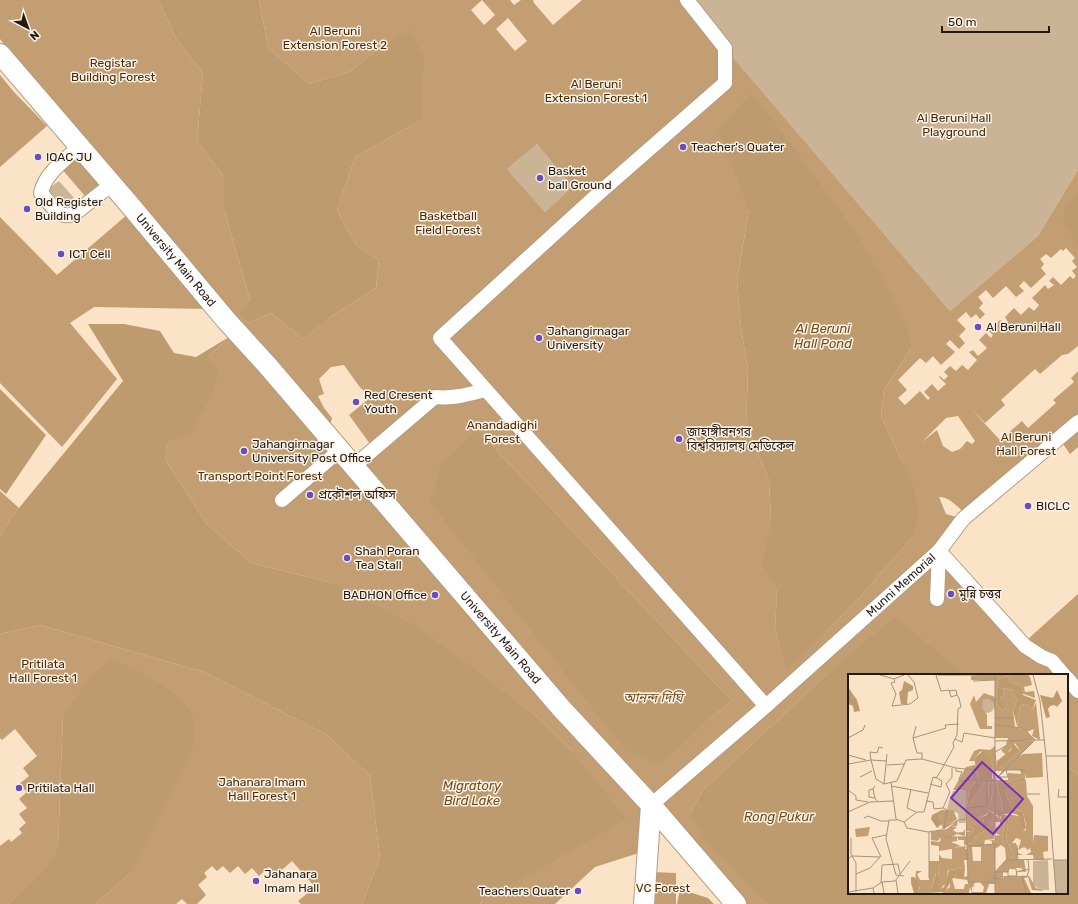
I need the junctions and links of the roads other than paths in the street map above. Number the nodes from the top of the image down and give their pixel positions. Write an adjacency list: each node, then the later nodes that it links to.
1 (687, 0): 5 (street)
2 (0, 54): 3 (street, University Main Road)
3 (80, 146): 4 (street, University Main Road); 4 (street)
4 (112, 184): 7 (street, University Main Road)
5 (485, 390): 8 (street); 15 (street)
6 (1078, 422): 10 (street)
7 (340, 450): 8 (street, University Main Road); 9 (street)
8 (354, 466): 16 (street, University Main Road)
9 (282, 500)
10 (939, 551): 11 (street); 12 (street, Munni Memorial); 15 (street, Munni Memorial)
11 (937, 599)
12 (1063, 674)
13 (1068, 679): 14 (street)
14 (1078, 691)
15 (766, 706): 16 (street, Munni Memorial)
16 (651, 805): 17 (street); 18 (street, University Main Road)
17 (641, 902)
18 (736, 904)

